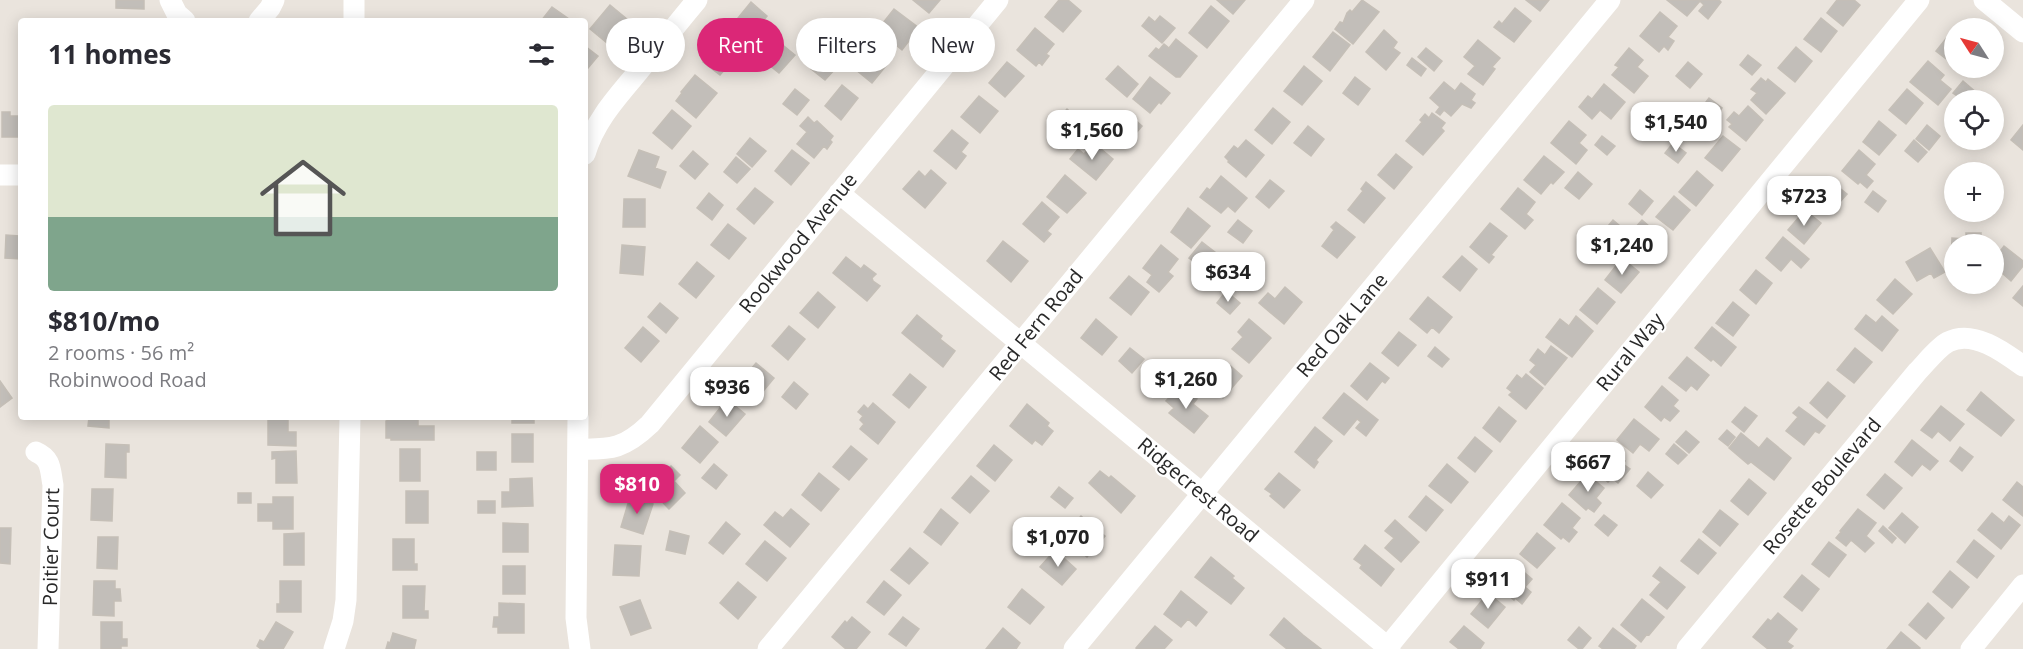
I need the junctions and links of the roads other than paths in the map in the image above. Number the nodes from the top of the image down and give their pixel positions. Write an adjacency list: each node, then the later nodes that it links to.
1 (170, 0): 10 (street)
2 (274, 0): 11 (street)
3 (354, 0): 12 (street)
4 (697, 0): 14 (street)
5 (998, 0): 17 (street, Rookwood Avenue)
6 (1304, 0): 18 (street, Red Fern Road)
7 (1610, 0): 24 (street, Red Oak Lane)
8 (1919, 0): 26 (street, Rural Way)
9 (1984, 0): 13 (street)
10 (182, 18)
11 (262, 18)
12 (354, 18)
13 (2023, 32)
14 (588, 147)
15 (0, 175): 16 (street)
16 (18, 175)
17 (839, 193): 18 (street, Ridgecrest Road); 22 (street, Rookwood Avenue)
18 (1021, 344): 24 (street, Ridgecrest Road); 30 (street, Red Fern Road)
19 (2023, 366): 32 (street, Rosette Boulevard)
20 (350, 420): 28 (street)
21 (578, 420): 22 (street)
22 (578, 449): 29 (street)
23 (36, 452): 27 (street, Poitier Court)
24 (1203, 494): 26 (street, Ridgecrest Road); 31 (street, Red Oak Lane)
25 (2023, 585): 33 (street)
26 (1388, 648)
27 (48, 649)
28 (334, 649)
29 (580, 649)
30 (768, 649)
31 (1074, 649)
32 (1687, 649)
33 (1971, 649)

